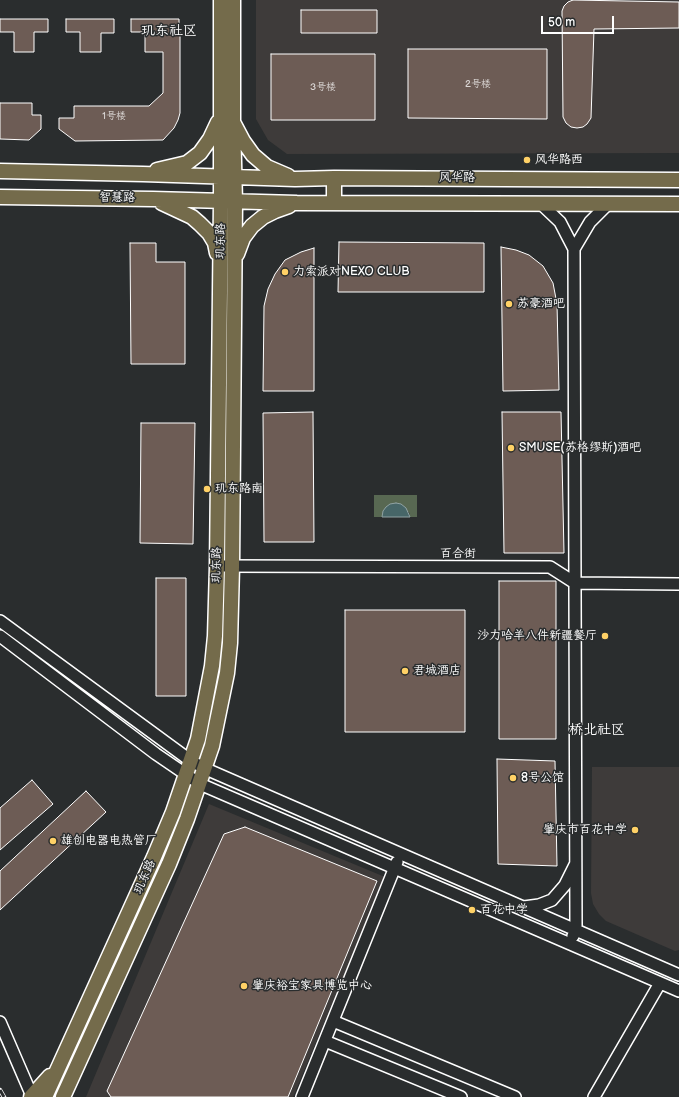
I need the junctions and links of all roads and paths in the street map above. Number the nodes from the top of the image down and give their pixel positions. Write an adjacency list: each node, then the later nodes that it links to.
1 (221, 0): 3 (main road, 玑东路)
2 (233, 0): 3 (main road, 玑东路)
3 (227, 119): 5 (main road); 6 (main road, 玑东路); 8 (main road)
4 (0, 171): 5 (main road, 智慧路)
5 (143, 174): 6 (main road, 智慧路)
6 (227, 177): 8 (main road, 风华路); 12 (main road, 玑东路)
7 (334, 178): 8 (main road, 风华路); 9 (main road, 风华路); 14 (main road)
8 (295, 179)
9 (679, 180)
10 (0, 197): 11 (main road, 智慧路)
11 (153, 199): 12 (main road, 智慧路); 20 (main road)
12 (228, 202): 13 (main road); 19 (main road, 玑东路); 20 (main road, 玑东路)
13 (297, 203): 14 (main road); 19 (main road)
14 (334, 203): 15 (main road)
15 (540, 203): 16 (main road); 18 (street)
16 (608, 204): 17 (main road); 18 (street)
17 (679, 204)
18 (574, 249): 23 (street)
19 (234, 261): 22 (main road, 玑东路)
20 (220, 267): 21 (main road, 玑东路)
21 (217, 566): 22 (street, 百合街); 27 (main road, 玑东路)
22 (232, 566): 23 (street, 百合街); 28 (main road, 玑东路)
23 (575, 583): 24 (street); 32 (street)
24 (679, 584)
25 (0, 621): 27 (street)
26 (0, 636): 29 (street)
27 (191, 761): 28 (street); 29 (main road, 玑东路)
28 (206, 769): 30 (main road, 玑东路); 31 (street)
29 (186, 775): 30 (street); 44 (main road, 玑东路)
30 (200, 784): 33 (street); 43 (main road, 玑东路)
31 (401, 854): 33 (street); 34 (street)
32 (576, 863): 34 (street); 35 (street)
33 (395, 869): 36 (street); 40 (street)
34 (524, 907): 35 (street)
35 (576, 930): 36 (street); 37 (street)
36 (570, 944): 38 (street)
37 (679, 975)
38 (660, 983): 39 (street); 49 (street)
39 (679, 991)
40 (333, 1021): 42 (street); 48 (street)
41 (0, 1022): 44 (street)
42 (325, 1041): 46 (street); 47 (street)
43 (71, 1090): 45 (main road, 玑东路)
44 (36, 1097)
45 (63, 1097)
46 (302, 1097)
47 (461, 1097)
48 (515, 1097)
49 (594, 1097)

